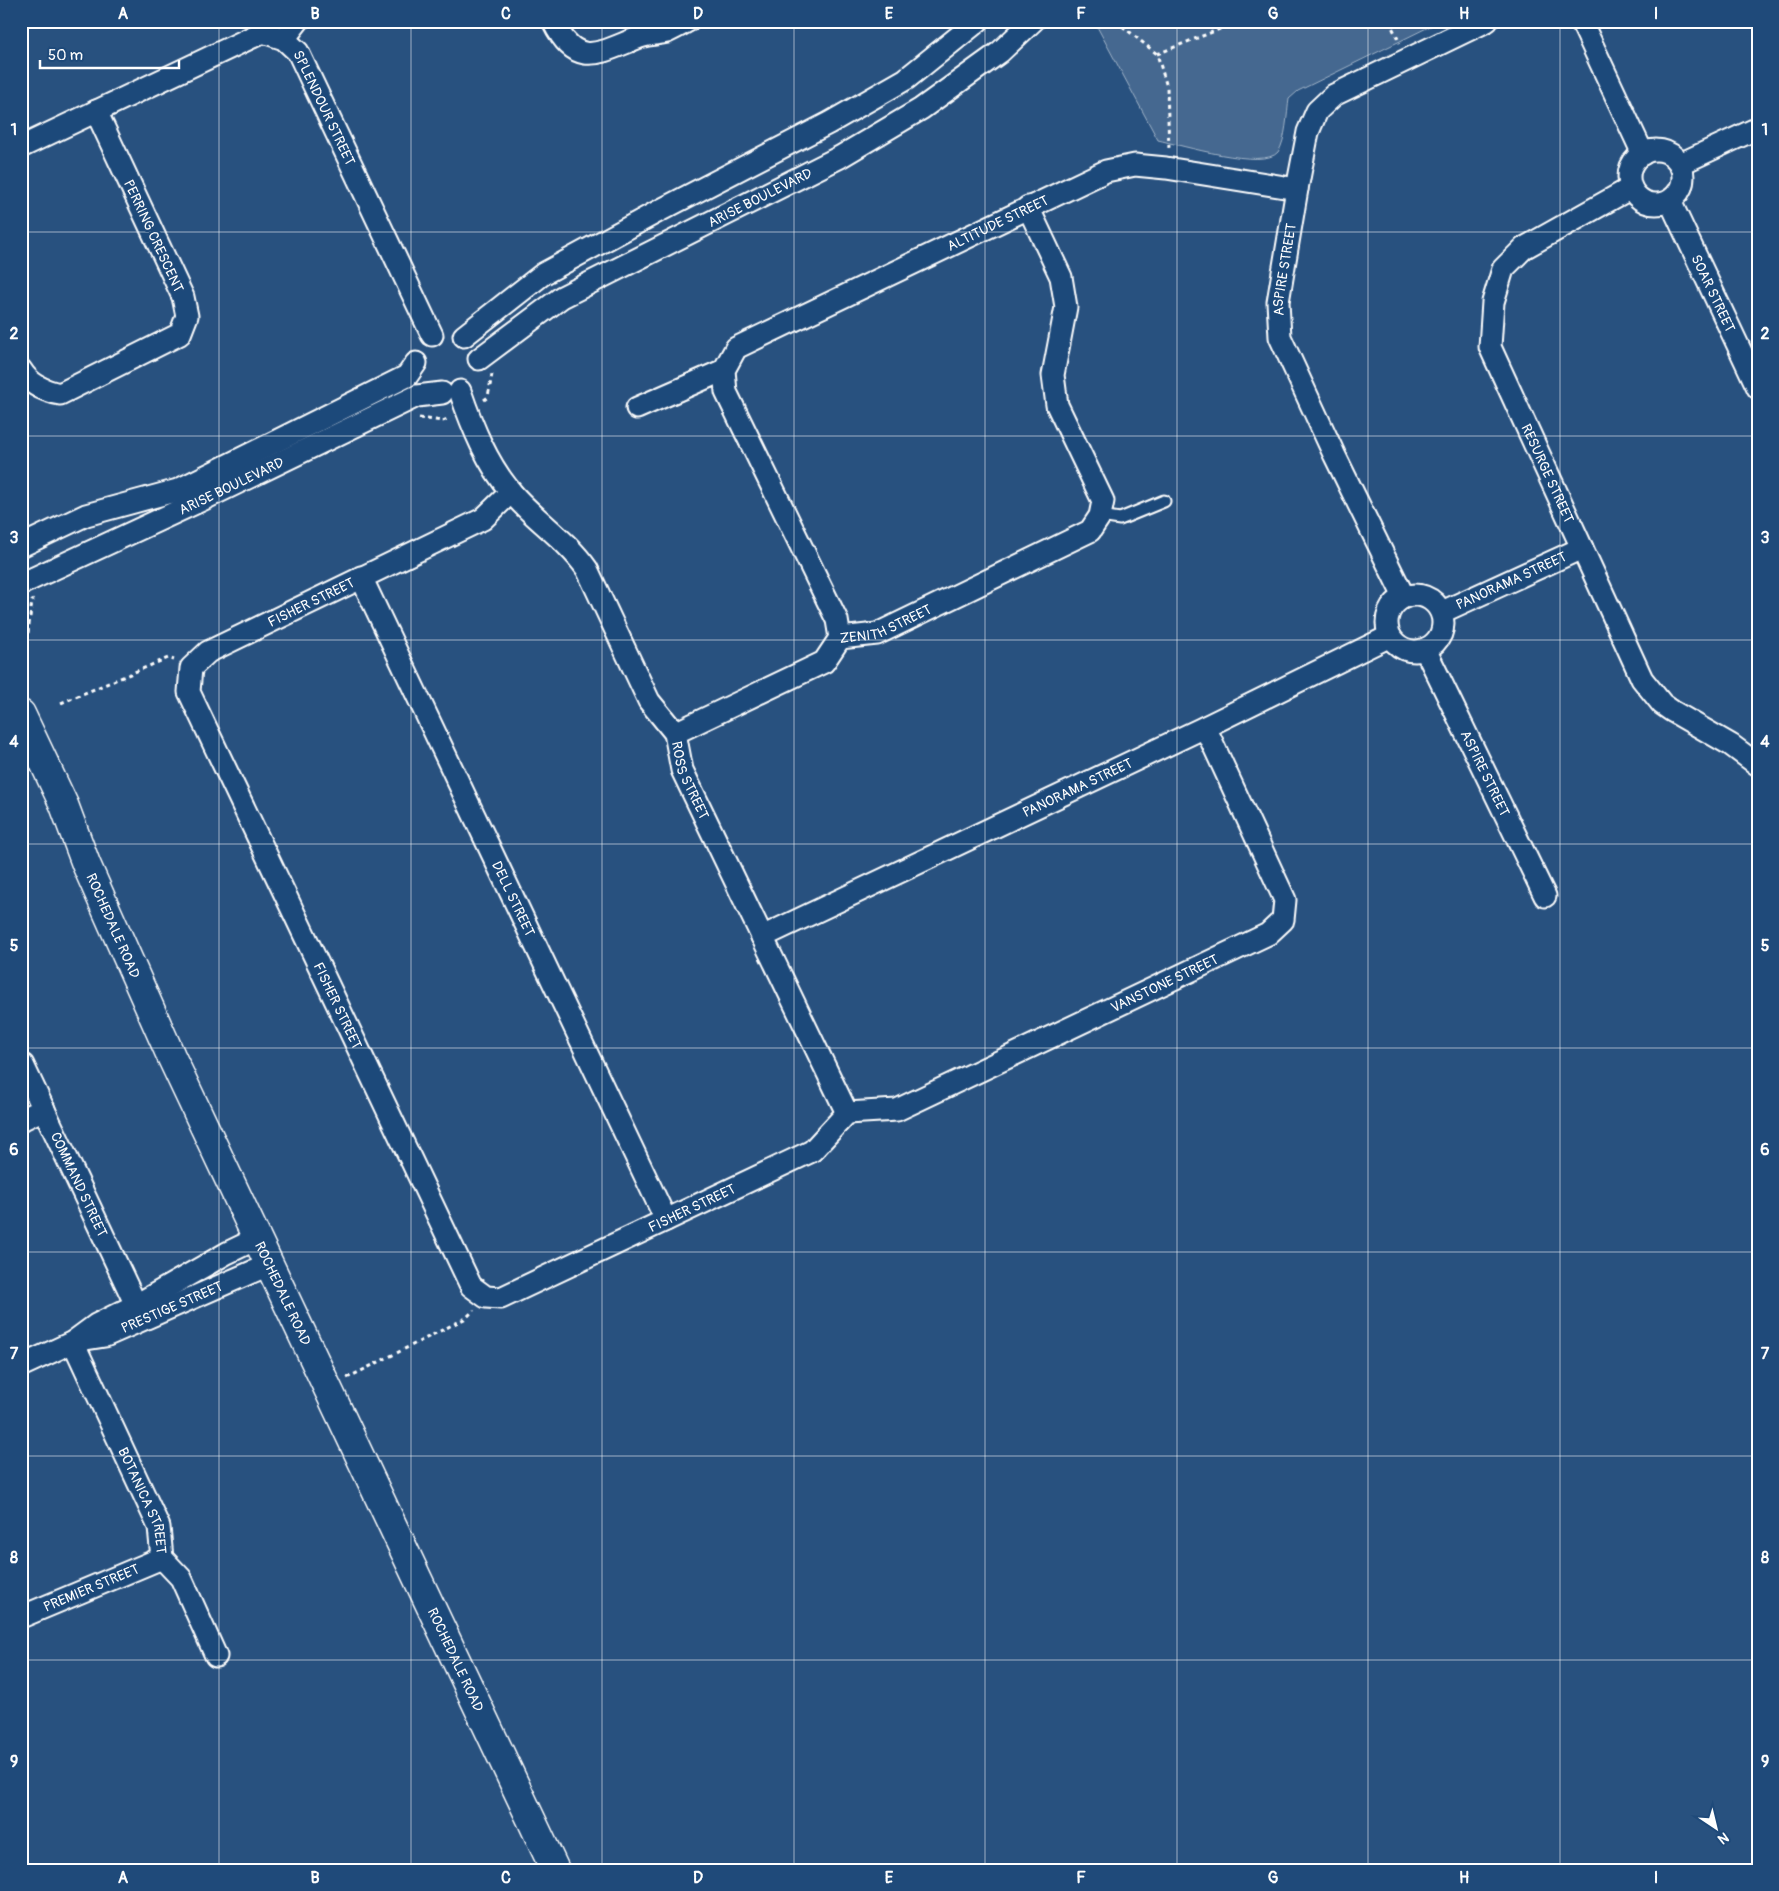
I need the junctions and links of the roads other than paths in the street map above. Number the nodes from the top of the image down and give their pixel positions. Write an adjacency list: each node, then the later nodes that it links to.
1 (298, 21): 8 (street)
2 (553, 21): 3 (street)
3 (688, 21)
4 (978, 21): 19 (street)
5 (1033, 21): 20 (street, ARISE BOULEVARD)
6 (1487, 21): 15 (street, ASPIRE STREET)
7 (1581, 21): 12 (street)
8 (284, 39): 9 (street, SPLENDOUR STREET); 18 (street, SPLENDOUR STREET)
9 (96, 111): 11 (street, SPLENDOUR STREET); 22 (street, PERRING CRESCENT)
10 (1758, 128): 13 (street)
11 (21, 147)
12 (1643, 154): 13 (street); 14 (street)
13 (1680, 164): 16 (street)
14 (1631, 188): 16 (street); 31 (street, RESURGE STREET)
15 (1297, 189): 17 (street, ALTITUDE STREET); 34 (street, ASPIRE STREET)
16 (1670, 201): 24 (street, SOAR STREET)
17 (1028, 207): 23 (street, ALTITUDE STREET); 29 (street)
18 (432, 335): 19 (street); 21 (street)
19 (464, 336): 20 (street)
20 (478, 359): 25 (street)
21 (416, 363): 25 (street); 30 (street, ARISE BOULEVARD)
22 (21, 370)
23 (724, 370): 26 (street); 37 (street)
24 (1758, 388)
25 (451, 392): 27 (street, ROSS STREET); 33 (street, ARISE BOULEVARD)
26 (637, 408)
27 (511, 492): 32 (street, FISHER STREET); 41 (street, ROSS STREET)
28 (1164, 501): 29 (lane)
29 (1100, 516): 37 (street, ZENITH STREET)
30 (21, 546)
31 (1582, 548): 35 (street, PANORAMA STREET); 42 (street, RESURGE STREET)
32 (361, 577): 49 (street, DELL STREET); 49 (street, FISHER STREET)
33 (21, 584)
34 (1404, 597): 35 (street); 36 (street)
35 (1442, 612): 38 (street)
36 (1390, 636): 38 (street); 40 (street, PANORAMA STREET)
37 (840, 638): 41 (street, ZENITH STREET)
38 (1426, 649): 43 (street, ASPIRE STREET)
39 (21, 714): 50 (main road, ROCHEDALE ROAD)
40 (1205, 727): 44 (street, PANORAMA STREET); 47 (street, VANSTONE STREET)
41 (675, 733): 44 (street, ROSS STREET)
42 (1758, 765)
43 (1545, 896)
44 (762, 937): 47 (street, ROSS STREET)
45 (23, 1065): 46 (street, COMMAND STREET)
46 (44, 1109): 48 (street); 52 (street, COMMAND STREET)
47 (847, 1113): 49 (street, FISHER STREET)
48 (21, 1120)
49 (666, 1220)
50 (256, 1239): 51 (main road, ROCHEDALE ROAD); 52 (street, PRESTIGE STREET)
51 (268, 1264): 53 (street, PRESTIGE STREET); 58 (main road, ROCHEDALE ROAD)
52 (136, 1305): 53 (street, PRESTIGE STREET)
53 (73, 1342): 54 (street, PRESTIGE STREET); 55 (street, BOTANICA STREET)
54 (21, 1366)
55 (162, 1558): 56 (street, PREMIER STREET); 57 (street, BOTANICA STREET)
56 (21, 1617)
57 (216, 1656)
58 (555, 1870)

